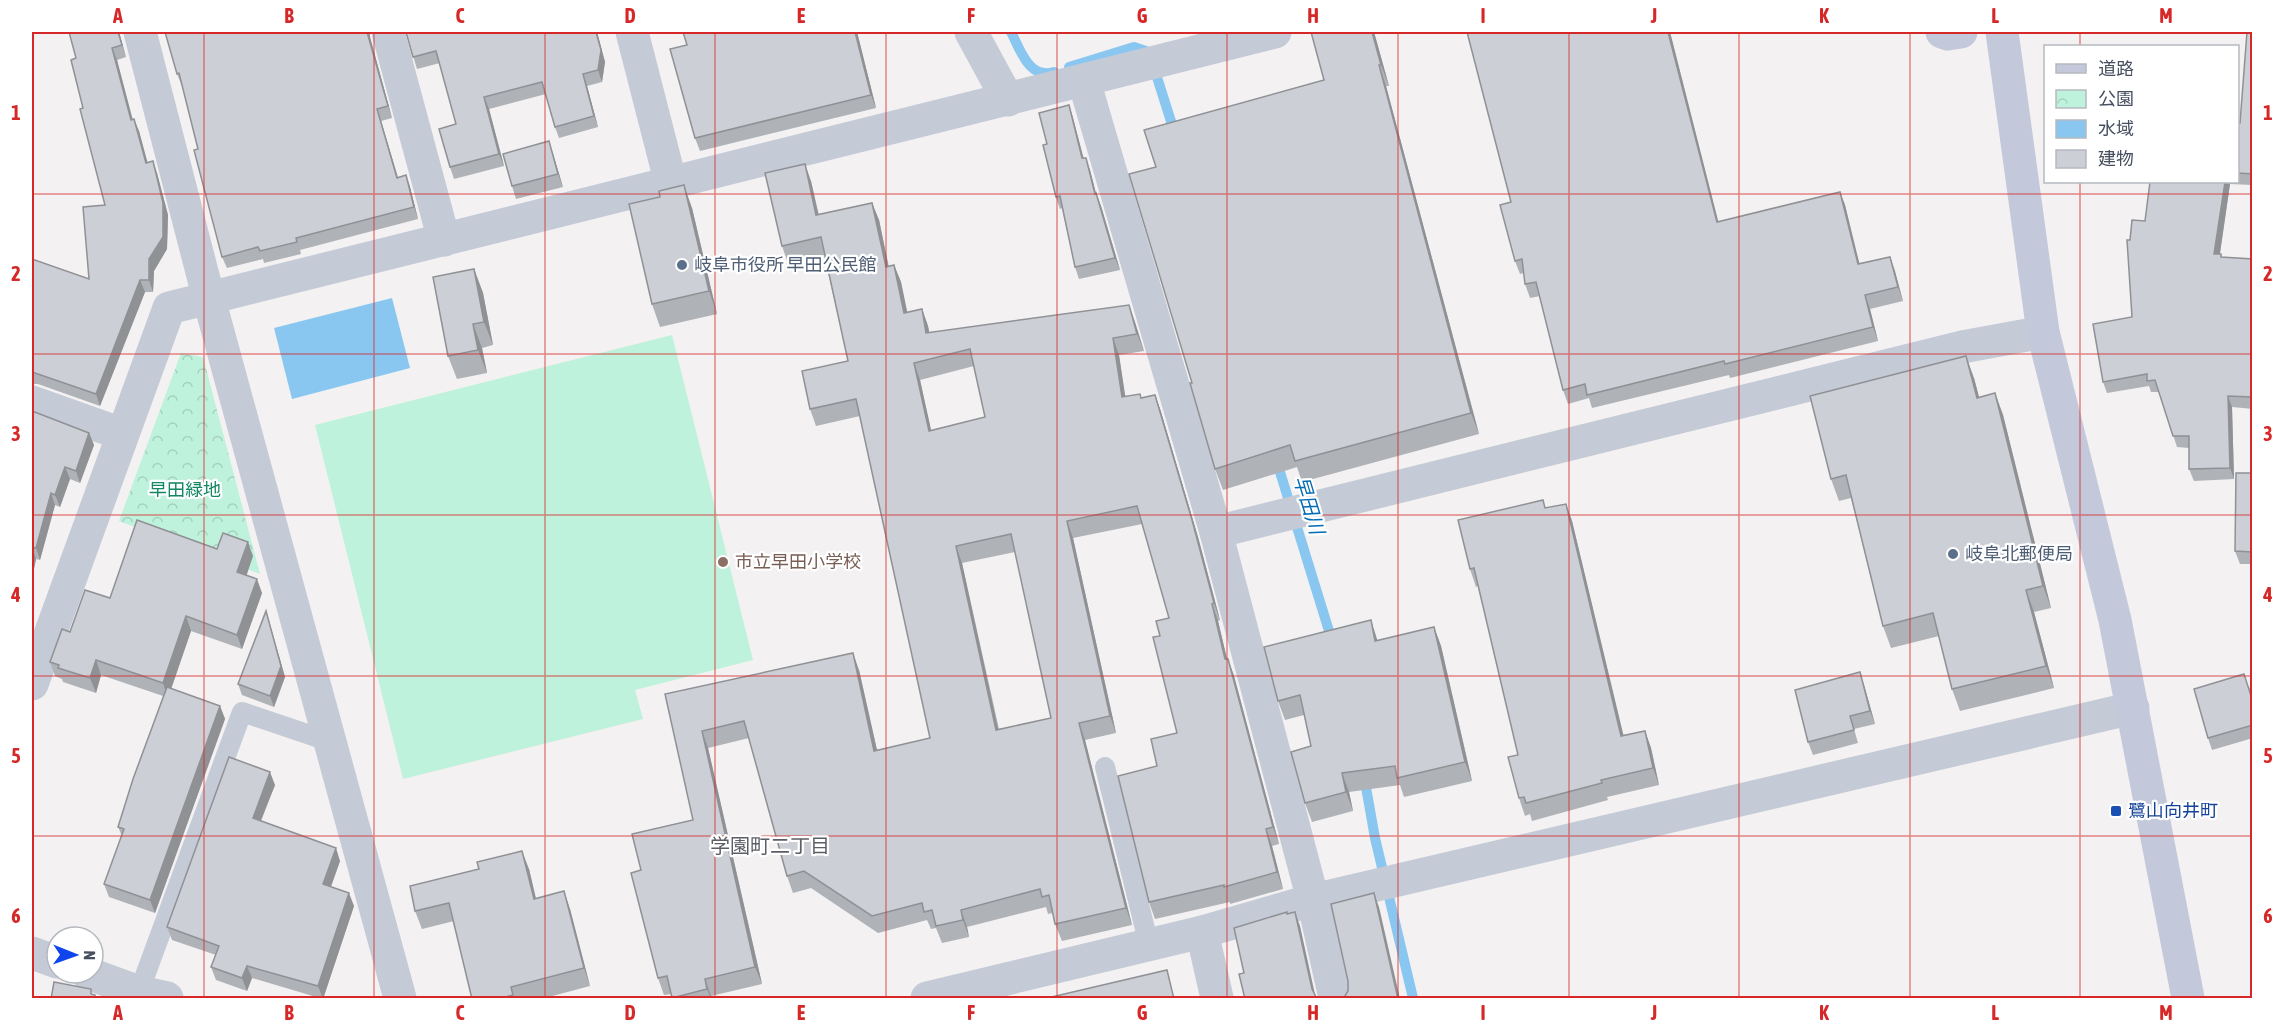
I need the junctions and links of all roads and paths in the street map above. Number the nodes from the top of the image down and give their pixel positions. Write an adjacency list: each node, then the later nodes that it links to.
1 (140, 32): 13 (street)
2 (388, 32): 12 (street)
3 (632, 32): 11 (street)
4 (971, 32): 10 (street)
5 (1275, 32): 9 (street)
6 (1942, 32): 7 (street)
7 (1961, 32)
8 (2002, 32): 14 (street)
9 (1084, 81): 10 (street); 17 (street)
10 (1008, 100): 11 (street)
11 (671, 184): 12 (street)
12 (444, 240): 13 (street)
13 (209, 299): 16 (street); 20 (street)
14 (2043, 333): 17 (street); 19 (street)
15 (32, 402): 16 (street)
16 (122, 434): 18 (street)
17 (1216, 532): 22 (street)
18 (32, 684)
19 (2133, 708): 22 (street); 31 (street)
20 (331, 742): 26 (lane); 27 (street)
21 (1105, 767): 24 (lane)
22 (1313, 900): 23 (street); 30 (street)
23 (1202, 932): 24 (street); 29 (street)
24 (1149, 945): 28 (street)
25 (105, 979): 26 (street)
26 (157, 996)
27 (400, 999)
28 (927, 999)
29 (1217, 999)
30 (1335, 999)
31 (2188, 999)

